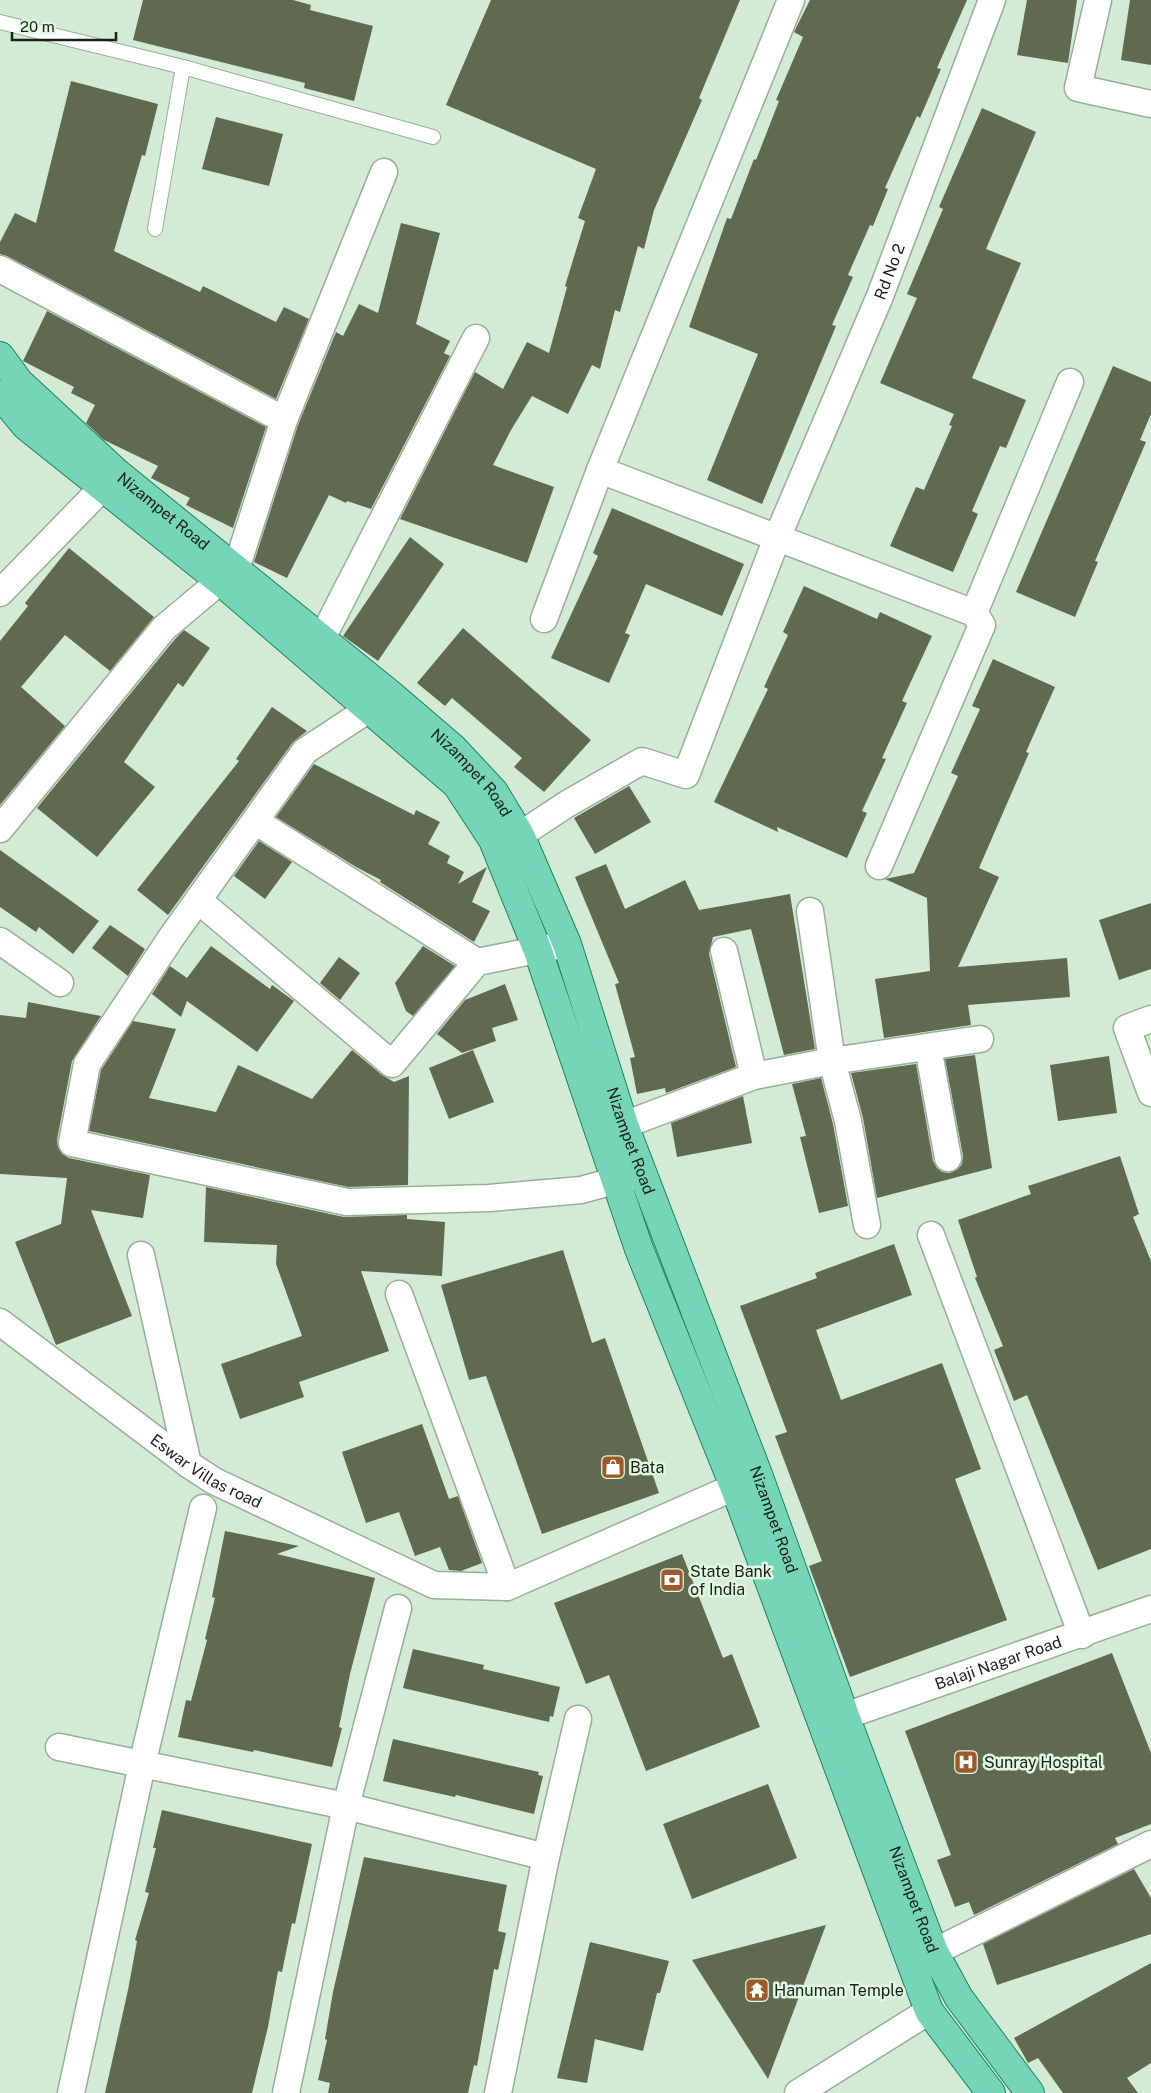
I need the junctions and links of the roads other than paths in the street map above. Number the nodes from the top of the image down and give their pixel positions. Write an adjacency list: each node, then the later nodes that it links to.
1 (791, 0): 16 (street)
2 (992, 0): 18 (street, Rd No 2)
3 (1098, 0): 6 (street)
4 (0, 22): 5 (lane)
5 (183, 67): 7 (lane); 9 (lane)
6 (1151, 104)
7 (433, 137)
8 (384, 172): 15 (street)
9 (155, 229)
10 (0, 269): 15 (street)
11 (476, 338): 23 (street)
12 (0, 356): 19 (main road, Nizampet Road)
13 (1070, 382): 21 (street)
14 (0, 395): 17 (main road, Nizampet Road)
15 (284, 420): 19 (street)
16 (600, 470): 18 (street); 22 (street)
17 (102, 488): 19 (main road, Nizampet Road); 20 (street)
18 (777, 538): 21 (street); 27 (street, Rd No 2)
19 (228, 575): 23 (main road, Nizampet Road); 24 (main road, Nizampet Road); 26 (street)
20 (0, 593)
21 (974, 613): 28 (street)
22 (544, 619)
23 (321, 640): 27 (main road, Nizampet Road)
24 (369, 709): 25 (street); 34 (main road, Nizampet Road)
25 (255, 821): 29 (street); 35 (street)
26 (0, 829)
27 (520, 835): 32 (main road, Nizampet Road)
28 (879, 866)
29 (198, 900): 35 (street); 46 (street)
30 (810, 911): 40 (street)
31 (0, 941): 36 (street)
32 (567, 944): 34 (street); 43 (main road, Nizampet Road)
33 (724, 950): 41 (street)
34 (538, 951): 35 (street); 46 (main road, Nizampet Road)
35 (477, 962)
36 (60, 983)
37 (1151, 1019): 42 (street)
38 (980, 1039): 39 (street)
39 (928, 1047): 40 (street); 44 (street)
40 (832, 1060): 41 (street); 47 (street)
41 (754, 1076): 43 (street)
42 (1151, 1093)
43 (624, 1125): 45 (main road, Nizampet Road)
44 (948, 1158)
45 (642, 1173): 46 (street); 53 (main road, Nizampet Road)
46 (616, 1182): 54 (main road, Nizampet Road)
47 (867, 1225)
48 (930, 1236): 59 (street)
49 (142, 1255): 52 (street)
50 (399, 1294): 56 (street)
51 (0, 1322): 52 (street, Eswar Villas road)
52 (188, 1464): 56 (street, Eswar Villas road)
53 (759, 1477): 54 (street); 60 (main road, Nizampet Road)
54 (734, 1486): 56 (street); 68 (main road, Nizampet Road)
55 (203, 1508): 63 (street)
56 (507, 1587)
57 (398, 1608): 64 (street)
58 (1151, 1609): 59 (street, Balaji Nagar Road)
59 (1082, 1635): 60 (street, Balaji Nagar Road)
60 (844, 1716): 67 (main road, Nizampet Road)
61 (578, 1719): 66 (street)
62 (60, 1747): 63 (street)
63 (142, 1765): 64 (street); 69 (street)
64 (346, 1806): 66 (street); 70 (street)
65 (1151, 1844): 67 (street)
66 (546, 1857): 71 (street)
67 (934, 1952): 74 (main road, Nizampet Road)
68 (930, 2011): 72 (street); 73 (main road, Nizampet Road)
69 (70, 2093)
70 (286, 2093)
71 (498, 2093)
72 (798, 2093)
73 (990, 2093)
74 (1030, 2093)

